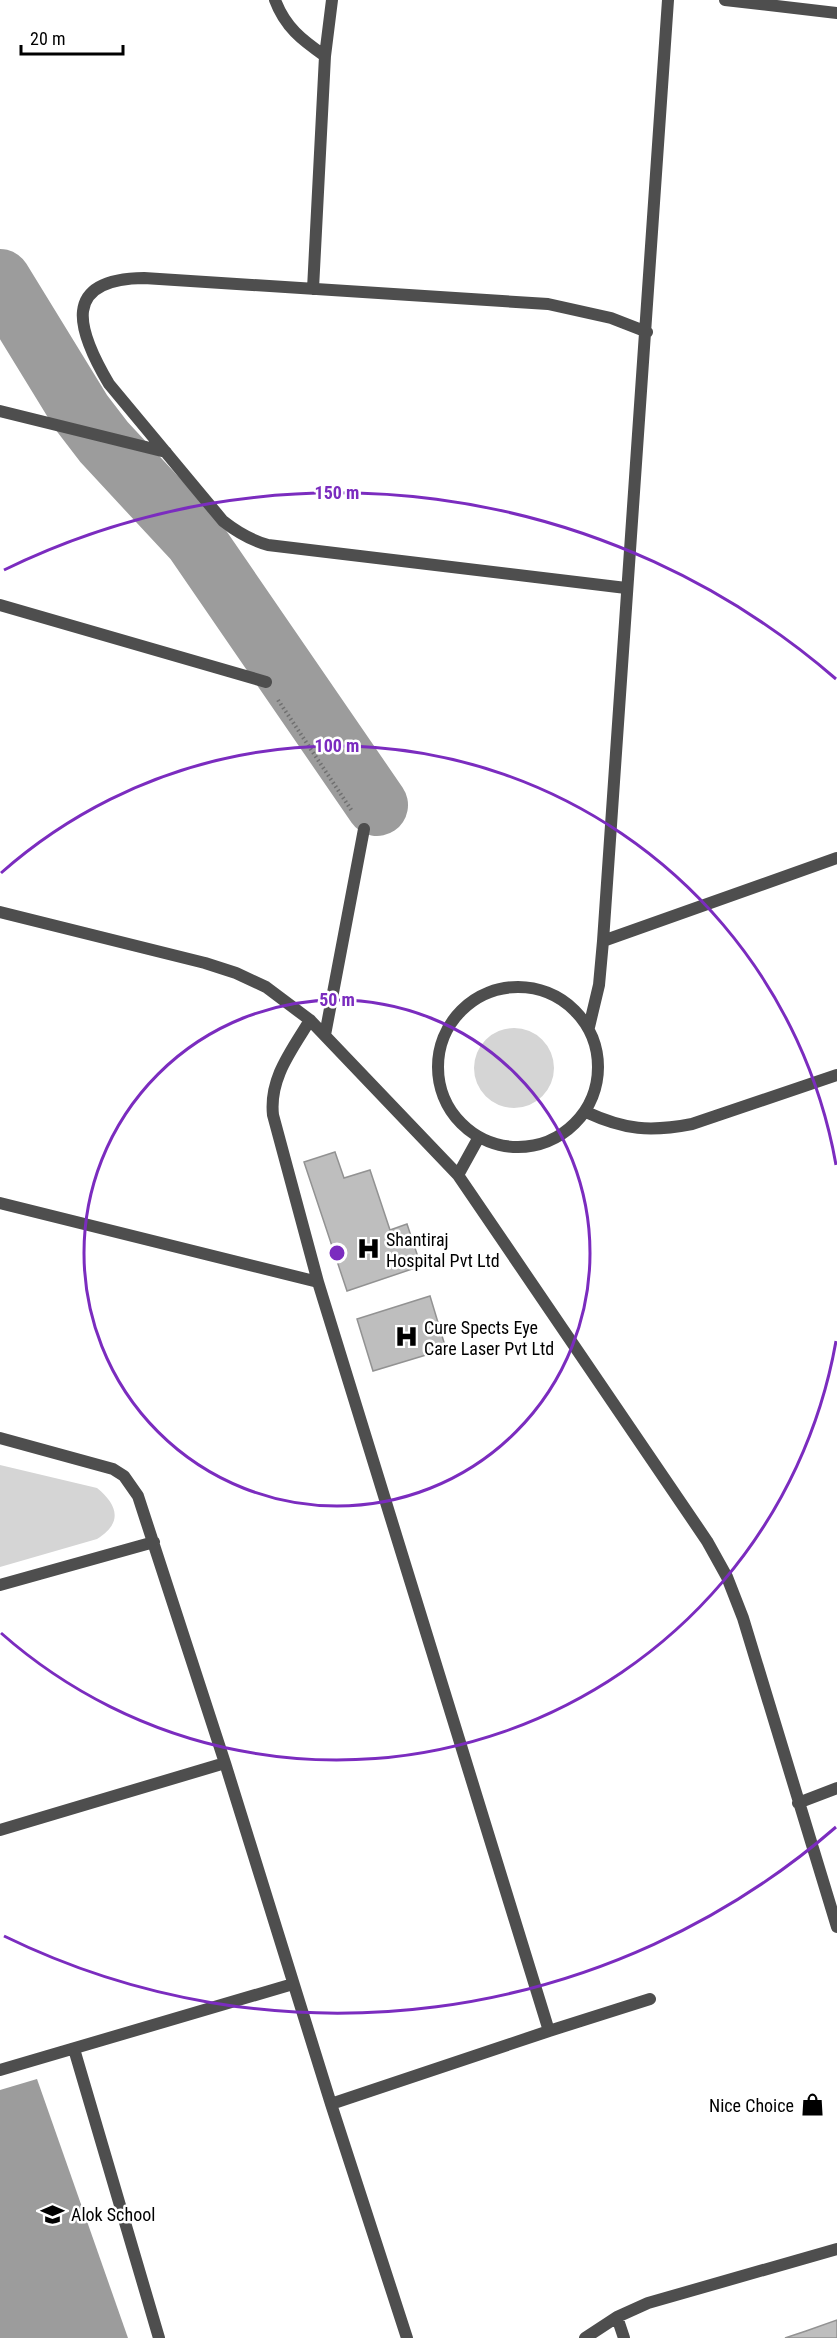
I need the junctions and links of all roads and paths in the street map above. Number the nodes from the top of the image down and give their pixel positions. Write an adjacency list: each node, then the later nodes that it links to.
1 (274, 0): 6 (street)
2 (332, 0): 6 (street)
3 (668, 0): 8 (street)
4 (725, 0): 5 (street)
5 (837, 13)
6 (325, 56): 7 (street)
7 (313, 289): 8 (street); 10 (street)
8 (647, 332): 11 (street)
9 (0, 411): 10 (street)
10 (166, 452): 11 (street)
11 (626, 588): 17 (street)
12 (0, 605): 13 (street)
13 (266, 682): 14 (path)
14 (364, 830): 20 (street)
15 (837, 858): 17 (street)
16 (0, 912): 18 (street)
17 (603, 941): 19 (street)
18 (310, 1020): 20 (street); 26 (street)
19 (589, 1027): 22 (street); 23 (street)
20 (325, 1035): 24 (street)
21 (837, 1075): 22 (street)
22 (585, 1112): 23 (street)
23 (478, 1137): 24 (street)
24 (459, 1175): 32 (street)
25 (0, 1203): 26 (street)
26 (318, 1282): 37 (street)
27 (0, 1438): 28 (street)
28 (154, 1542): 29 (street); 30 (street)
29 (0, 1585)
30 (225, 1763): 33 (street); 35 (street)
31 (837, 1788): 32 (street)
32 (798, 1803): 34 (street)
33 (0, 1830)
34 (837, 1927)
35 (293, 1984): 38 (street); 40 (street)
36 (650, 1999): 37 (street)
37 (549, 2031): 40 (street)
38 (74, 2049): 39 (street); 43 (street)
39 (0, 2070)
40 (331, 2104): 44 (street)
41 (837, 2249): 42 (street)
42 (617, 2317): 45 (street); 46 (street)
43 (159, 2338)
44 (407, 2338)
45 (585, 2338)
46 (624, 2338)

